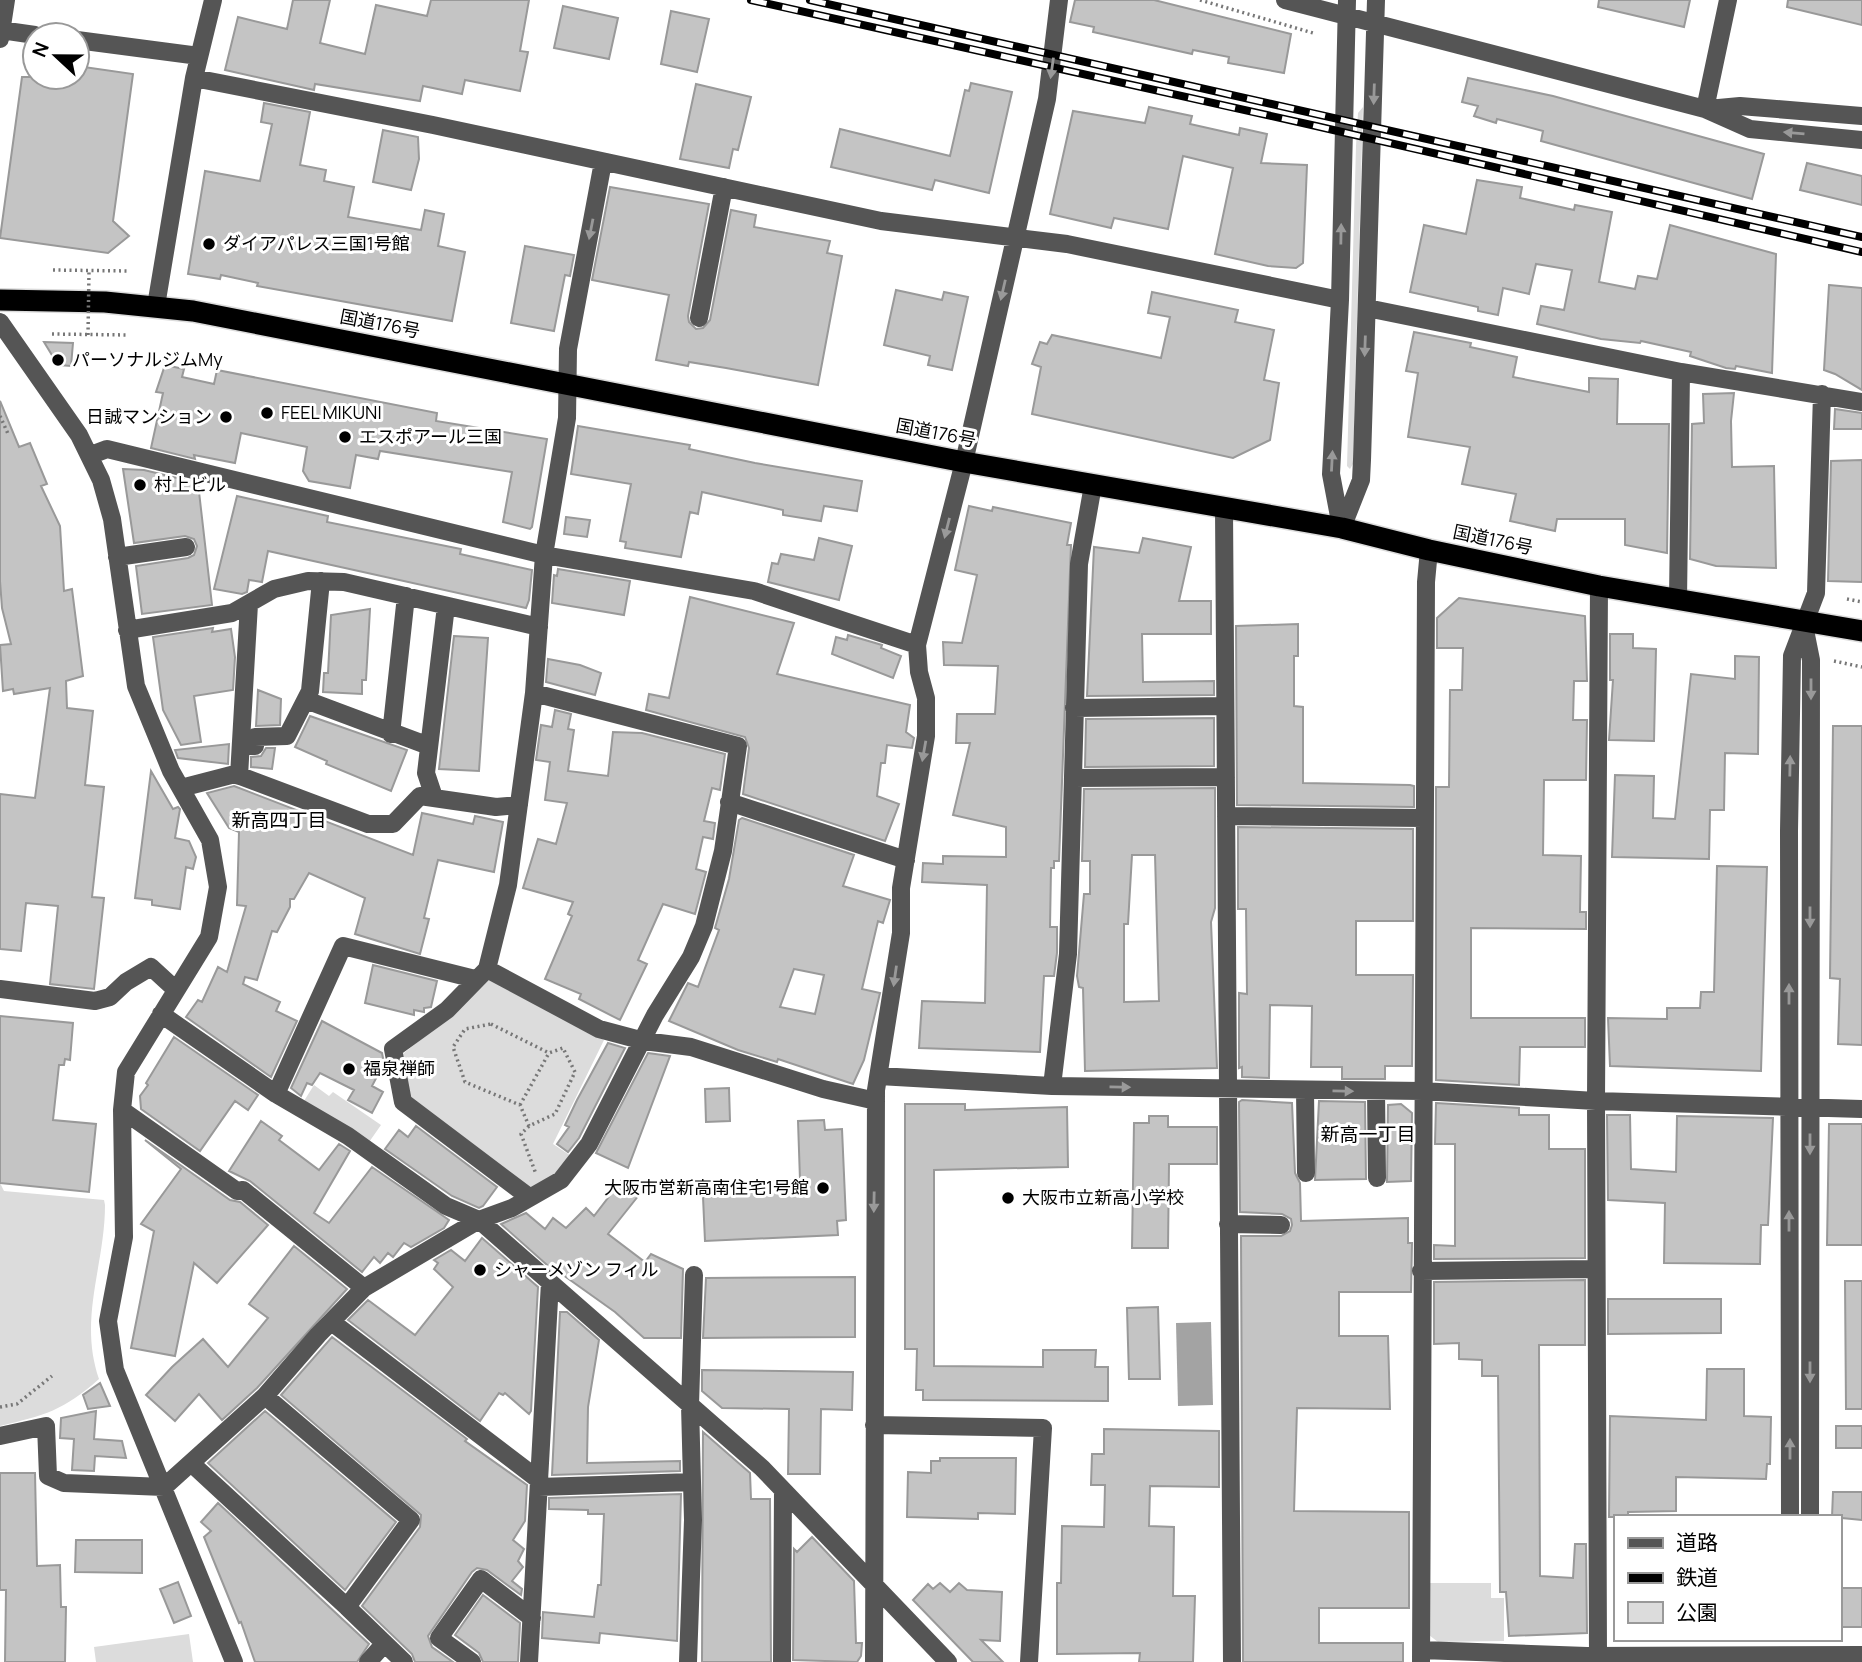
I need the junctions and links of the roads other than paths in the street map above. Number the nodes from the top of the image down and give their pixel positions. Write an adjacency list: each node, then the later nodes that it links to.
1 (6, 0): 9 (street)
2 (213, 0): 12 (street)
3 (1059, 0): 19 (street, one-way to 19)
4 (1285, 0): 7 (street)
5 (1376, 0): 8 (street)
6 (1728, 0): 14 (street)
7 (1347, 9): 8 (street); 21 (street, one-way to 7)
8 (1377, 26): 14 (street); 23 (street, one-way to 23)
9 (0, 33): 10 (street)
10 (21, 34)
11 (91, 42): 12 (street)
12 (200, 56): 13 (street)
13 (194, 78): 17 (street); 22 (street)
14 (1704, 109): 15 (street); 16 (street, one-way to 14)
15 (1862, 116)
16 (1862, 140)
17 (603, 162): 18 (street); 27 (street, one-way to 27)
18 (724, 187): 19 (street); 24 (street)
19 (1015, 237): 21 (street); 31 (street, one-way to 31)
20 (0, 300): 22 (highway, 国道176号)
21 (1340, 300): 34 (street, one-way to 21)
22 (156, 306): 27 (highway, 国道176号)
23 (1367, 307): 26 (street); 34 (street, one-way to 34)
24 (699, 318)
25 (0, 322): 30 (street)
26 (1681, 372): 28 (street); 42 (street)
27 (567, 383): 31 (highway, 国道176号); 37 (street)
28 (1822, 394): 29 (street); 45 (street)
29 (1862, 402)
30 (90, 455): 37 (street); 38 (street)
31 (964, 462): 32 (highway, 国道176号); 49 (street, one-way to 49)
32 (1093, 485): 33 (highway, 国道176号); 53 (street)
33 (1224, 509): 34 (highway, 国道176号); 52 (street)
34 (1342, 528): 36 (highway, 国道176号)
35 (186, 547): 38 (street)
36 (1429, 550): 40 (highway, 国道176号); 65 (street)
37 (544, 555): 46 (street); 49 (street)
38 (117, 557): 47 (street)
39 (321, 582): 41 (street); 43 (street); 51 (street)
40 (1599, 586): 42 (highway, 国道176号); 80 (street)
41 (406, 596): 44 (street); 54 (street)
42 (1678, 600): 45 (highway, 国道176号)
43 (249, 604): 47 (street); 55 (street)
44 (446, 606): 46 (street); 56 (street)
45 (1803, 622): 48 (highway, 国道176号); 81 (street, one-way to 45); 82 (street, one-way to 82)
46 (539, 627): 50 (street)
47 (127, 630): 60 (street)
48 (1862, 631)
49 (917, 645): 66 (street, one-way to 66)
50 (534, 693): 62 (street); 63 (street)
51 (306, 699): 54 (street); 55 (street)
52 (1225, 706): 53 (street); 58 (street)
53 (1074, 708): 59 (street)
54 (391, 734): 56 (street)
55 (241, 745): 57 (street)
56 (429, 746): 61 (street)
57 (239, 776): 60 (street); 61 (street)
58 (1226, 777): 59 (street); 64 (street)
59 (1073, 778): 73 (street)
60 (181, 788): 69 (street)
61 (434, 797): 63 (street)
62 (729, 802): 66 (street); 71 (street)
63 (519, 805): 67 (street)
64 (1226, 816): 65 (street); 74 (street)
65 (1424, 818): 77 (street)
66 (906, 860): 72 (street, one-way to 72)
67 (481, 974): 71 (street); 78 (street); 87 (street)
68 (0, 989): 69 (street)
69 (176, 990): 70 (street)
70 (161, 1014): 78 (street); 84 (street)
71 (644, 1041): 79 (street); 87 (street)
72 (878, 1076): 73 (street); 79 (street)
73 (1052, 1086): 74 (street, one-way to 74)
74 (1226, 1090): 75 (street); 89 (street)
75 (1305, 1090): 76 (street, one-way to 76); 85 (street)
76 (1376, 1091): 77 (street); 86 (street)
77 (1422, 1091): 80 (street); 92 (street)
78 (276, 1094): 88 (street)
79 (876, 1101): 99 (street, one-way to 99)
80 (1596, 1101): 81 (street); 91 (street)
81 (1789, 1107): 82 (street); 106 (street, one-way to 81)
82 (1810, 1108): 83 (street); 107 (street, one-way to 107)
83 (1862, 1109)
84 (122, 1110): 95 (street); 104 (street)
85 (1306, 1173)
86 (1377, 1178)
87 (536, 1194): 88 (street)
88 (480, 1220): 94 (street); 95 (street)
89 (1227, 1224): 90 (street); 128 (street)
90 (1281, 1225)
91 (1596, 1269): 92 (street); 108 (street)
92 (1421, 1271): 116 (street)
93 (694, 1275): 98 (street)
94 (550, 1282): 98 (street); 103 (street)
95 (365, 1289): 96 (street)
96 (333, 1323): 97 (street); 103 (street)
97 (265, 1396): 101 (street); 110 (street)
98 (690, 1405): 102 (street); 105 (street)
99 (874, 1425): 109 (street); 127 (street)
100 (0, 1436): 104 (street)
101 (191, 1464): 104 (street); 110 (street)
102 (692, 1482): 103 (street); 123 (street)
103 (539, 1483): 111 (street)
104 (164, 1487): 118 (street)
105 (783, 1490): 109 (street); 124 (street)
106 (1790, 1515)
107 (1810, 1515)
108 (1606, 1573): 117 (street)
109 (874, 1584): 125 (street); 126 (street)
110 (347, 1607): 112 (street)
111 (532, 1618): 121 (street); 122 (street)
112 (384, 1644): 119 (street); 120 (street)
113 (1790, 1652): 114 (street); 117 (street)
114 (1809, 1652): 115 (street)
115 (1862, 1655)
116 (1421, 1656): 117 (street)
117 (1598, 1656)
118 (234, 1662)
119 (368, 1662)
120 (404, 1662)
121 (472, 1662)
122 (529, 1662)
123 (688, 1662)
124 (782, 1662)
125 (874, 1662)
126 (948, 1662)
127 (1029, 1662)
128 (1232, 1662)

